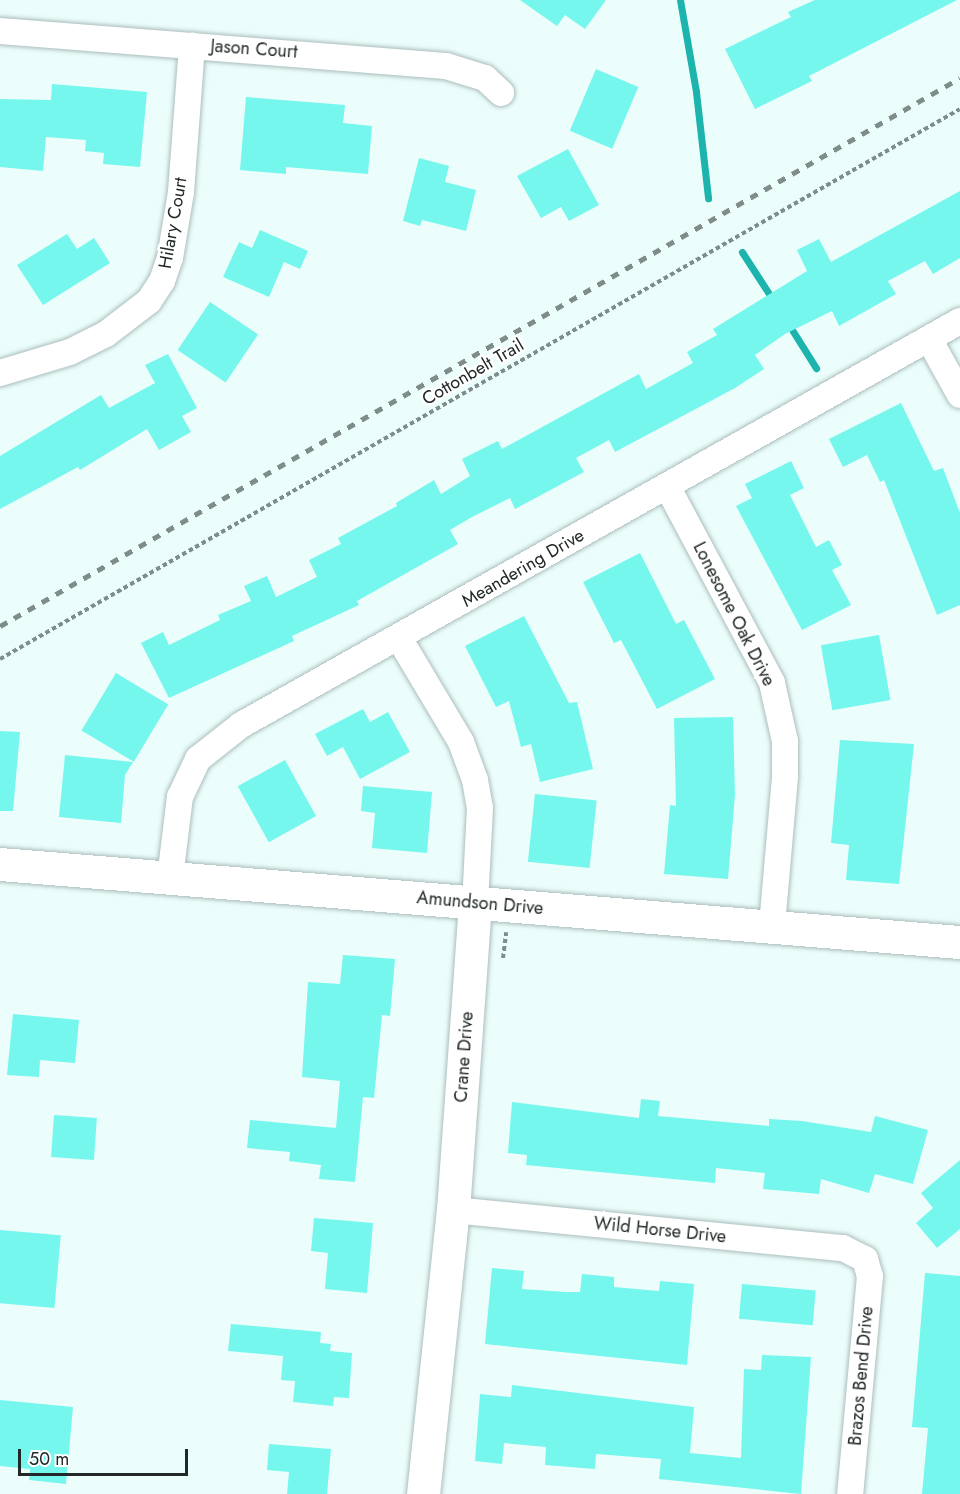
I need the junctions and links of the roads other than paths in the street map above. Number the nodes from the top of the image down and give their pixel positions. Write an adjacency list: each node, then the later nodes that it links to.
1 (0, 31): 2 (street, Jason Court)
2 (192, 45): 3 (street, Jason Court); 6 (street, Hilary Court)
3 (501, 93)
4 (960, 321): 5 (street, Meandering Drive)
5 (929, 339): 7 (street); 8 (street, Meandering Drive)
6 (0, 373)
7 (960, 395)
8 (667, 486): 9 (street, Meandering Drive); 13 (street, Lonesome Oak Drive)
9 (399, 638): 11 (street, Meandering Drive); 12 (street, Crane Drive)
10 (0, 864): 11 (street, Amundson Drive)
11 (170, 878): 12 (street, Amundson Drive)
12 (475, 903): 13 (street, Amundson Drive); 15 (street, Crane Drive)
13 (772, 927): 14 (street, Amundson Drive)
14 (960, 942)
15 (453, 1210): 16 (street, Wild Horse Drive); 17 (street, Crane Drive)
16 (865, 1259): 18 (street, Brazos Bend Drive)
17 (423, 1494)
18 (849, 1494)

